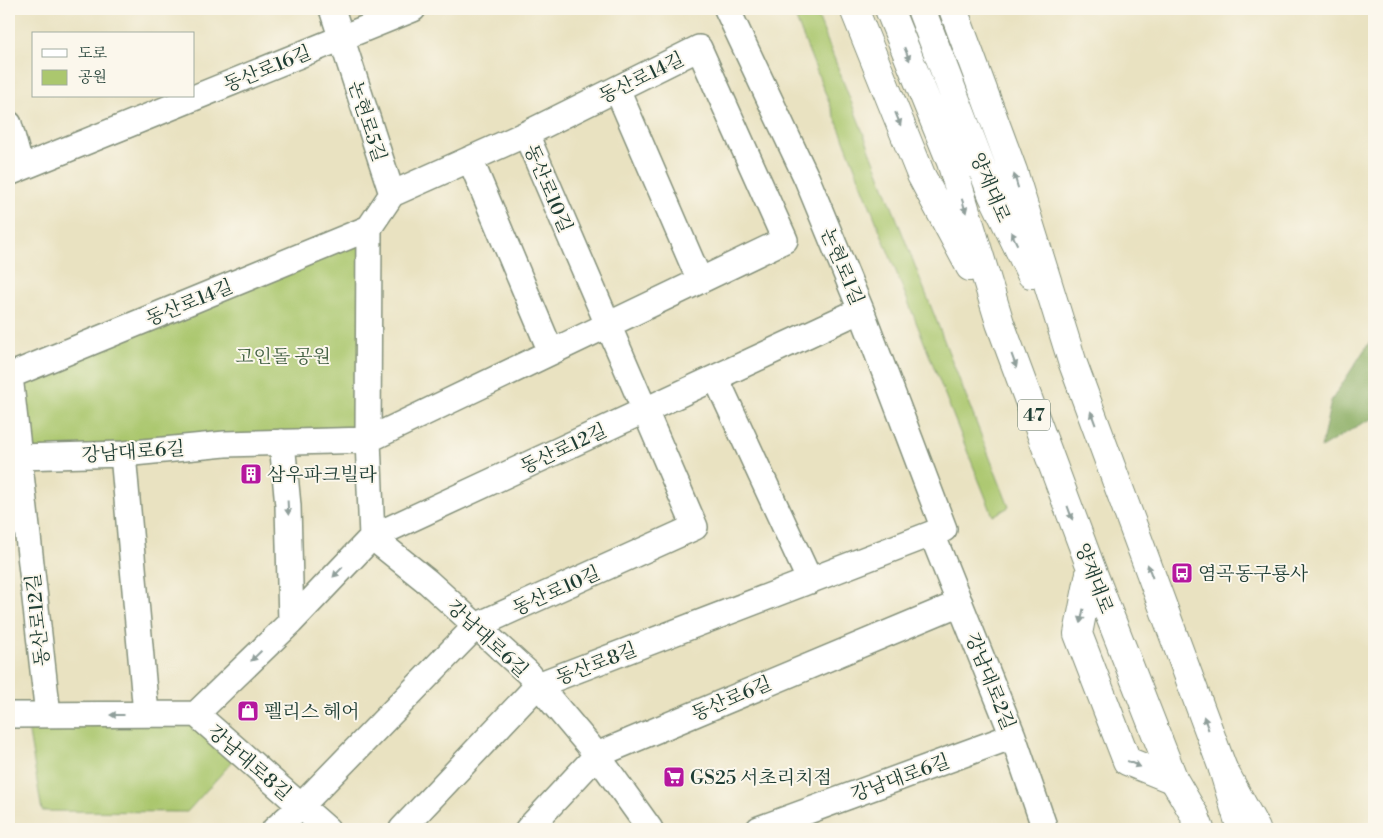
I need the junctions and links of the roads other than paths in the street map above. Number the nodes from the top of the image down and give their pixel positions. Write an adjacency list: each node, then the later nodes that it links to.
1 (332, 9): 8 (street, 논현로5길)
2 (413, 9): 8 (street, 동산로16길)
3 (727, 9): 19 (street, 논현로1길)
4 (854, 9): 20 (main road, 양재대로, one-way to 20)
5 (889, 9): 20 (main road, 양재대로 / 47, one-way to 20)
6 (921, 9): 23 (main road, 양재대로, one-way to 6)
7 (954, 9): 23 (main road, 양재대로, one-way to 7)
8 (341, 38): 10 (street, 동산로16길); 16 (street, 논현로5길)
9 (617, 89): 13 (street, 동산로14길); 18 (street); 18 (street, 동산로14길)
10 (195, 97)
11 (193, 98): 15 (street, 동산로16길)
12 (9, 124): 15 (street)
13 (526, 134): 14 (street, 동산로14길); 21 (street, 동산로10길)
14 (470, 159): 16 (street, 동산로14길); 22 (street)
15 (15, 170)
16 (392, 194): 17 (street)
17 (369, 228): 24 (street, 동산로14길); 27 (street)
18 (700, 281): 21 (street)
19 (861, 310): 25 (street, 동산로12길); 31 (street, 논현로1길)
20 (1000, 323): 33 (main road, 양재대로 / 47, one-way to 33)
21 (608, 325): 22 (street); 26 (street, 동산로10길)
22 (551, 352): 27 (street)
23 (1072, 361): 45 (main road, 양재대로, one-way to 23)
24 (9, 376): 30 (street, 동산로12길)
25 (716, 378): 26 (street, 동산로12길); 34 (street)
26 (645, 410): 32 (street, 동산로12길); 37 (street, 동산로10길)
27 (368, 440): 28 (street, 강남대로6길); 32 (street)
28 (282, 442): 29 (street, 강남대로6길); 36 (street, one-way to 36)
29 (123, 454): 30 (street, 강남대로6길); 39 (street)
30 (18, 457): 42 (street, 동산로12길)
31 (938, 532): 34 (street, 동산로8길); 35 (street, 강남대로2길)
32 (372, 537): 36 (street, 동산로12길, one-way to 36); 37 (street, 강남대로6길)
33 (1091, 568): 46 (main road, 양재대로 / 47); 46 (main road, one-way to 46)
34 (810, 581): 38 (street, 동산로8길)
35 (960, 603): 43 (street, 강남대로2길); 44 (street, 동산로6길)
36 (291, 622): 40 (street, 동산로12길, one-way to 40)
37 (476, 626): 38 (street, 강남대로6길); 47 (street, 동산로10길)
38 (538, 686): 44 (street, 강남대로6길); 51 (street, 동산로8길)
39 (146, 714): 40 (street); 42 (street, one-way to 42)
40 (196, 714): 47 (street, 강남대로8길)
41 (9, 715): 42 (street)
42 (48, 715)
43 (1013, 736): 54 (street, 강남대로6길); 55 (street, 강남대로2길)
44 (597, 755): 52 (street, 동산로6길); 53 (street, 강남대로6길)
45 (1223, 769): 56 (main road); 57 (main road, 양재대로)
46 (1174, 780): 48 (main road, 양재대로 / 47)
47 (301, 806): 49 (street, 동산로10길); 50 (street, 강남대로8길)
48 (1197, 825)
49 (275, 829)
50 (327, 829)
51 (402, 829)
52 (528, 829)
53 (650, 829)
54 (758, 829)
55 (1045, 829)
56 (1241, 829)
57 (1256, 829)

